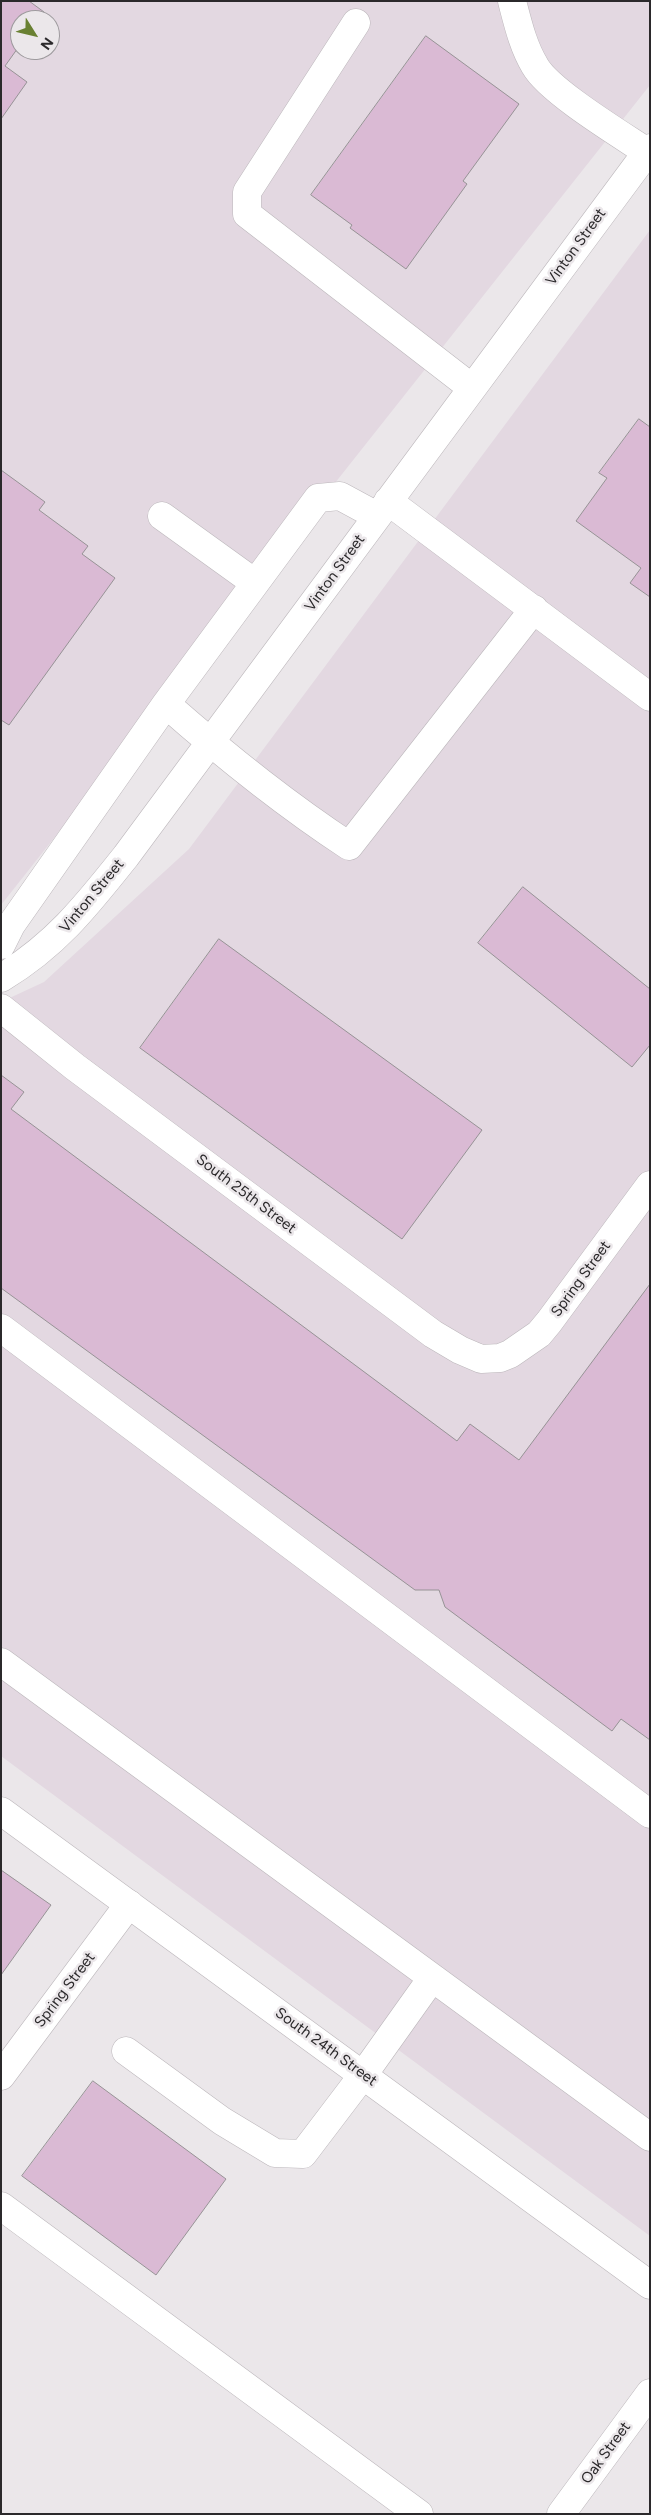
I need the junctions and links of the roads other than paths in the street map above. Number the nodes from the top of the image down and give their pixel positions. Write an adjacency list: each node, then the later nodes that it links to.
1 (512, 1): 3 (street)
2 (356, 23): 4 (street)
3 (648, 150): 4 (street, Vinton Street)
4 (472, 388): 5 (street, Vinton Street)
5 (383, 509): 7 (street); 8 (street); 11 (street, Vinton Street)
6 (162, 516): 7 (street)
7 (255, 583): 10 (street)
8 (534, 608): 9 (street); 11 (street)
9 (650, 697)
10 (166, 704): 11 (street); 12 (street)
11 (210, 742): 13 (street, Vinton Street)
12 (1, 945)
13 (1, 978)
14 (1, 1008): 17 (street, South 25th Street)
15 (650, 1186): 17 (street, Spring Street)
16 (1, 1328): 20 (street)
17 (500, 1358)
18 (4, 1670): 22 (street)
19 (1, 1811): 21 (street, South 24th Street)
20 (650, 1814)
21 (129, 1904): 24 (street, South 24th Street); 25 (street, Spring Street)
22 (432, 1978): 24 (street); 26 (street)
23 (126, 2051): 24 (street)
24 (363, 2075): 28 (street, South 24th Street)
25 (1, 2076)
26 (650, 2137)
27 (1, 2206): 30 (street)
28 (650, 2285)
29 (650, 2392): 31 (street, Oak Street)
30 (419, 2514)
31 (561, 2514)

